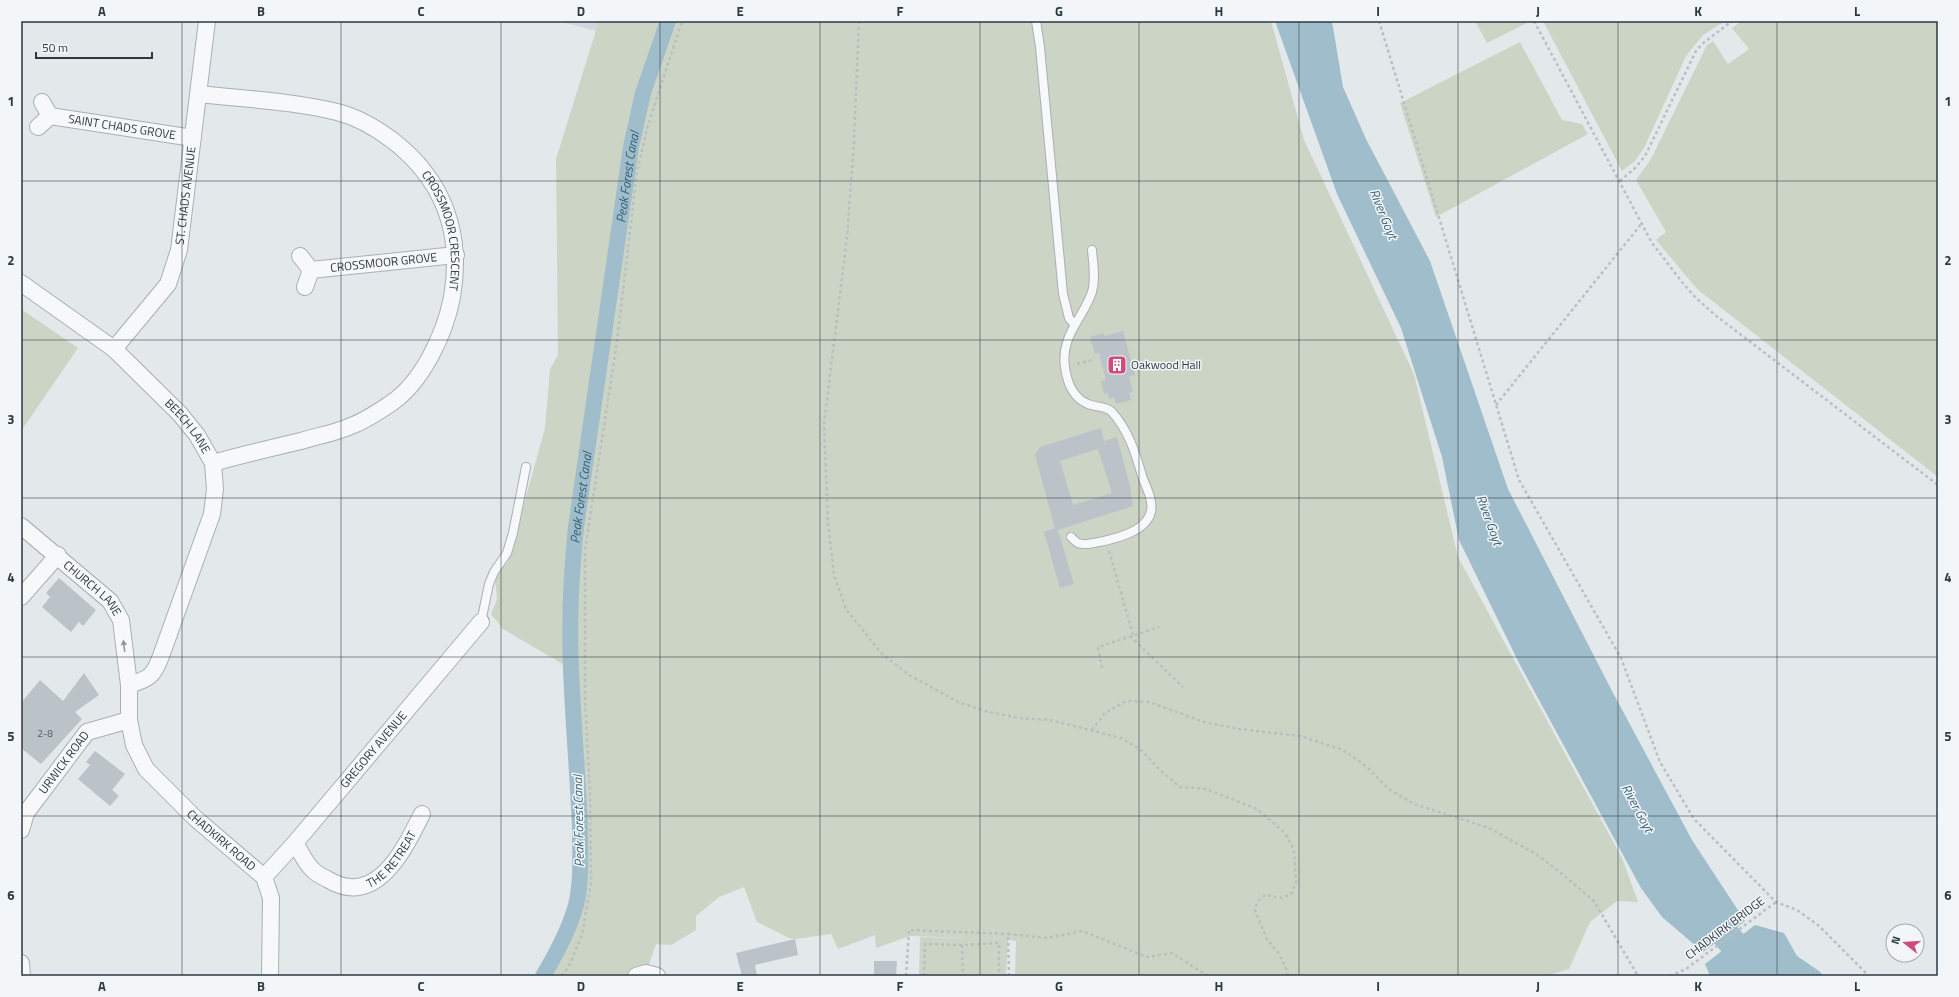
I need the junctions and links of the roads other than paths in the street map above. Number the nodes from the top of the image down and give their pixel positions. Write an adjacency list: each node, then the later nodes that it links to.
1 (208, 21): 3 (street, ST. CHADS AVENUE)
2 (1036, 21): 14 (lane)
3 (199, 94): 7 (street, ST. CHADS AVENUE); 9 (street, CROSSMOOR CRESCENT)
4 (42, 102): 5 (street)
5 (50, 116): 6 (street); 7 (street, SAINT CHADS GROVE)
6 (38, 126)
7 (193, 138): 15 (street, ST. CHADS AVENUE)
8 (1092, 250): 14 (lane)
9 (456, 254): 11 (street, CROSSMOOR GROVE); 16 (street, CROSSMOOR CRESCENT)
10 (300, 256): 11 (street)
11 (311, 270): 13 (street)
12 (21, 282): 15 (street, BEECH LANE)
13 (305, 287)
14 (1074, 324): 19 (lane)
15 (114, 349): 16 (street, BEECH LANE)
16 (213, 462): 23 (street, BEECH LANE)
17 (526, 467): 22 (lane)
18 (21, 526): 20 (street, CHURCH LANE)
19 (1071, 538)
20 (58, 555): 21 (street); 23 (street, CHURCH LANE, one-way to 20)
21 (21, 597)
22 (481, 622): 27 (street, GREGORY AVENUE)
23 (129, 685): 24 (street, CHURCH LANE)
24 (130, 720): 26 (street, URWICK ROAD); 28 (street, CHADKIRK ROAD)
25 (422, 814): 27 (street, THE RETREAT)
26 (21, 830)
27 (295, 843): 28 (street, GREGORY AVENUE)
28 (264, 877): 31 (street, CHADKIRK ROAD)
29 (21, 963): 30 (street)
30 (22, 976)
31 (270, 976)
32 (636, 976): 33 (street)
33 (657, 976)

